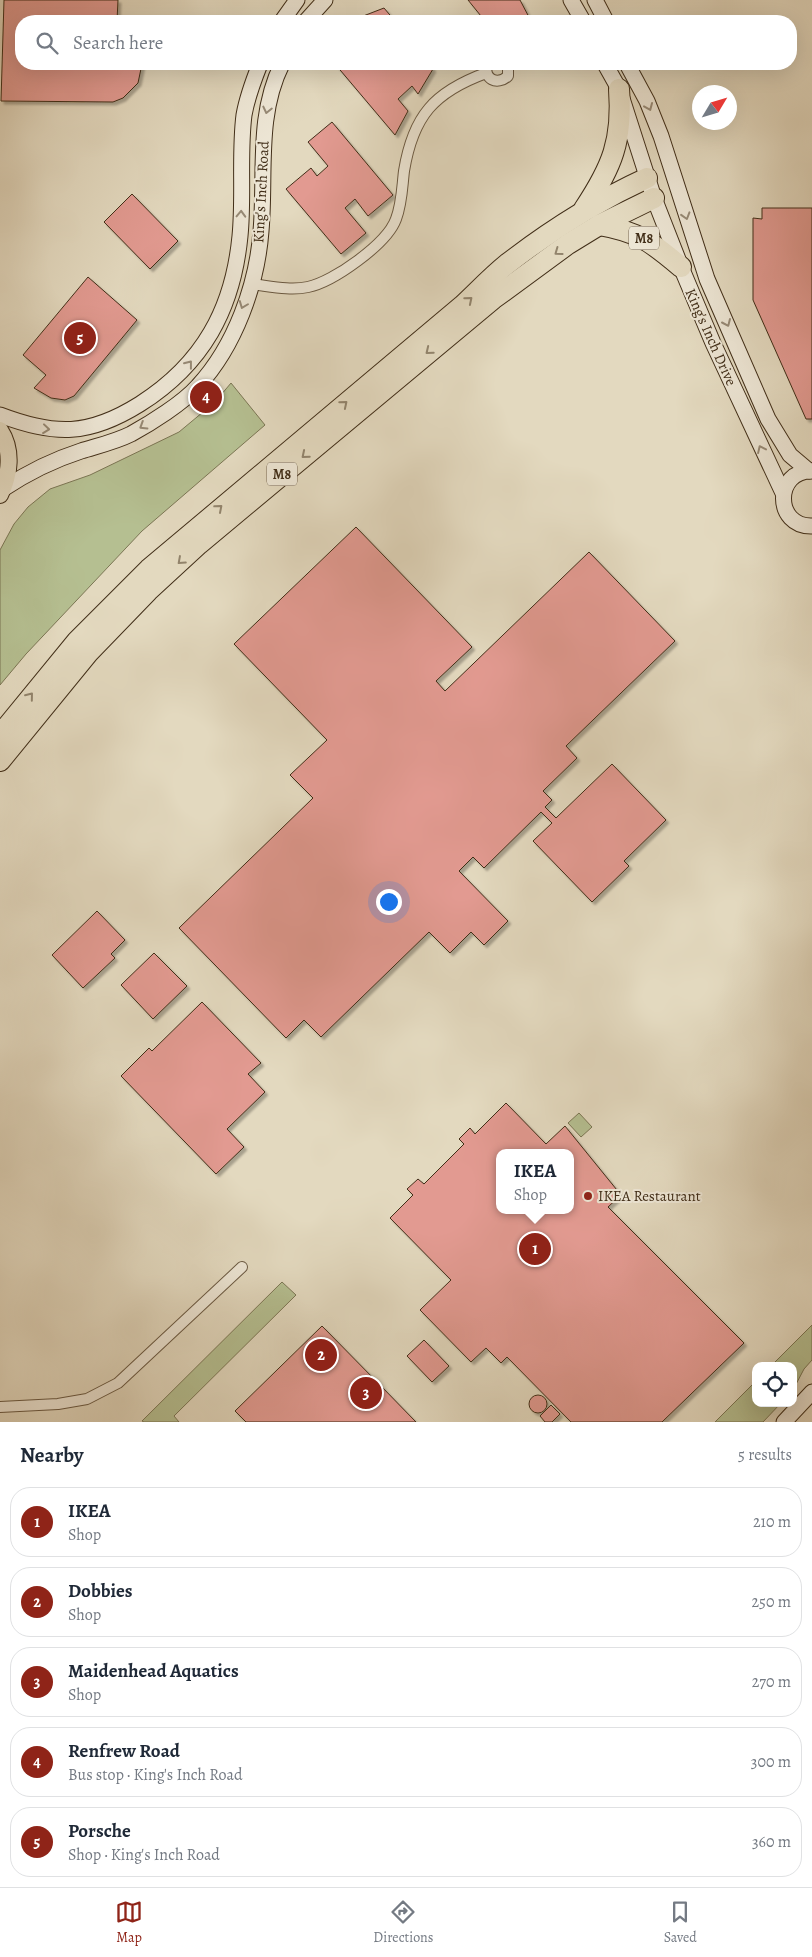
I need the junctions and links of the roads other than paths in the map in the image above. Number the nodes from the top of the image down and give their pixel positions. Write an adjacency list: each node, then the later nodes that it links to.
1 (297, 0): 5 (street)
2 (325, 0): 6 (street)
3 (571, 0): 7 (street)
4 (595, 0): 8 (street)
5 (286, 15)
6 (311, 15)
7 (580, 15)
8 (603, 15)
9 (258, 70): 25 (street, King's Inch Road, one-way to 9)
10 (279, 70): 24 (street, King's Inch Road, one-way to 24)
11 (483, 70): 24 (street)
12 (487, 70): 13 (street)
13 (508, 70)
14 (608, 70): 16 (street, King's Inch Drive)
15 (630, 70): 17 (street, King's Inch Drive, one-way to 17)
16 (619, 89): 18 (street, King's Inch Drive); 21 (highway, M8)
17 (672, 169): 18 (street); 19 (street, King's Inch Drive)
18 (647, 178): 20 (street, King's Inch Drive); 21 (highway, M8)
19 (678, 189): 20 (street); 27 (street, King's Inch Drive, one-way to 27)
20 (654, 198): 22 (highway, M8); 23 (street, King's Inch Drive)
21 (582, 212): 32 (highway, M8, one-way to 21)
22 (599, 225): 23 (highway, M8); 33 (highway, M8, one-way to 33)
23 (681, 267): 29 (street, King's Inch Drive, one-way to 23)
24 (251, 284): 28 (street, King's Inch Road, one-way to 28)
25 (0, 415)
26 (0, 430): 28 (main road)
27 (811, 471): 29 (street, King's Inch Drive)
28 (1, 492)
29 (783, 493): 30 (street, King's Inch Drive)
30 (805, 525): 31 (street, King's Inch Drive)
31 (812, 538)
32 (0, 735)
33 (0, 761)
34 (242, 1267): 36 (street)
35 (812, 1392): 37 (street)
36 (0, 1407)
37 (784, 1422)

